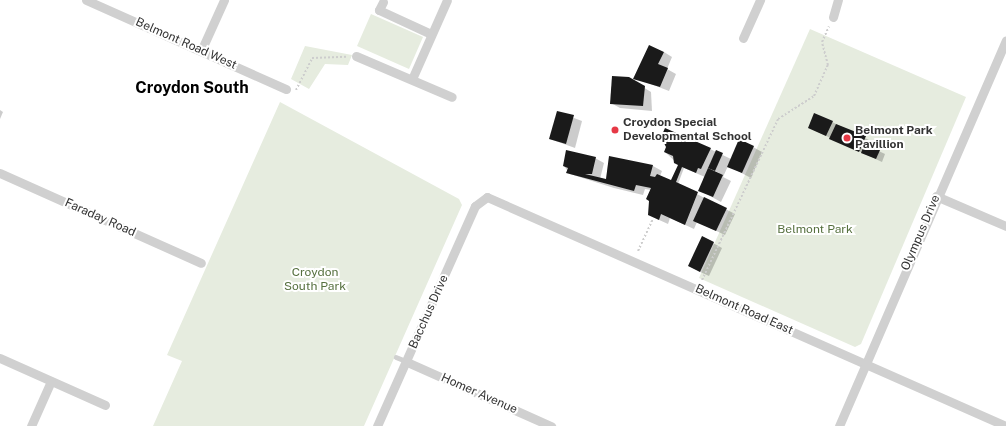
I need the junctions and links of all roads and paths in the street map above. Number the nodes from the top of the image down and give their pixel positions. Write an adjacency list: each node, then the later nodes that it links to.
1 (86, 0): 11 (street, Belmont Road West)
2 (224, 0): 11 (street)
3 (447, 0): 8 (street)
4 (760, 0): 9 (street)
5 (834, 1): 7 (street)
6 (383, 2): 8 (street)
7 (834, 17): 23 (path)
8 (431, 34): 13 (street)
9 (743, 38)
10 (1006, 41): 17 (street, Olympus Drive)
11 (201, 51): 14 (street, Belmont Road West)
12 (356, 56): 13 (street); 14 (path)
13 (412, 79): 15 (street)
14 (290, 91)
15 (452, 98)
16 (0, 173): 22 (street, Faraday Road)
17 (936, 196): 20 (street); 27 (street, Olympus Drive)
18 (482, 198): 26 (street, Bacchus Drive); 27 (street, Belmont Road East)
19 (653, 219): 21 (path)
20 (1006, 226)
21 (638, 251)
22 (201, 263)
23 (702, 280)
24 (396, 357): 26 (lane)
25 (0, 358): 28 (street)
26 (407, 362): 31 (street, Bacchus Drive); 32 (street, Homer Avenue)
27 (866, 364): 33 (street, Olympus Drive); 34 (street, Belmont Road East)
28 (51, 381): 29 (street); 30 (street)
29 (105, 405)
30 (31, 426)
31 (377, 426)
32 (551, 426)
33 (839, 426)
34 (1006, 426)

